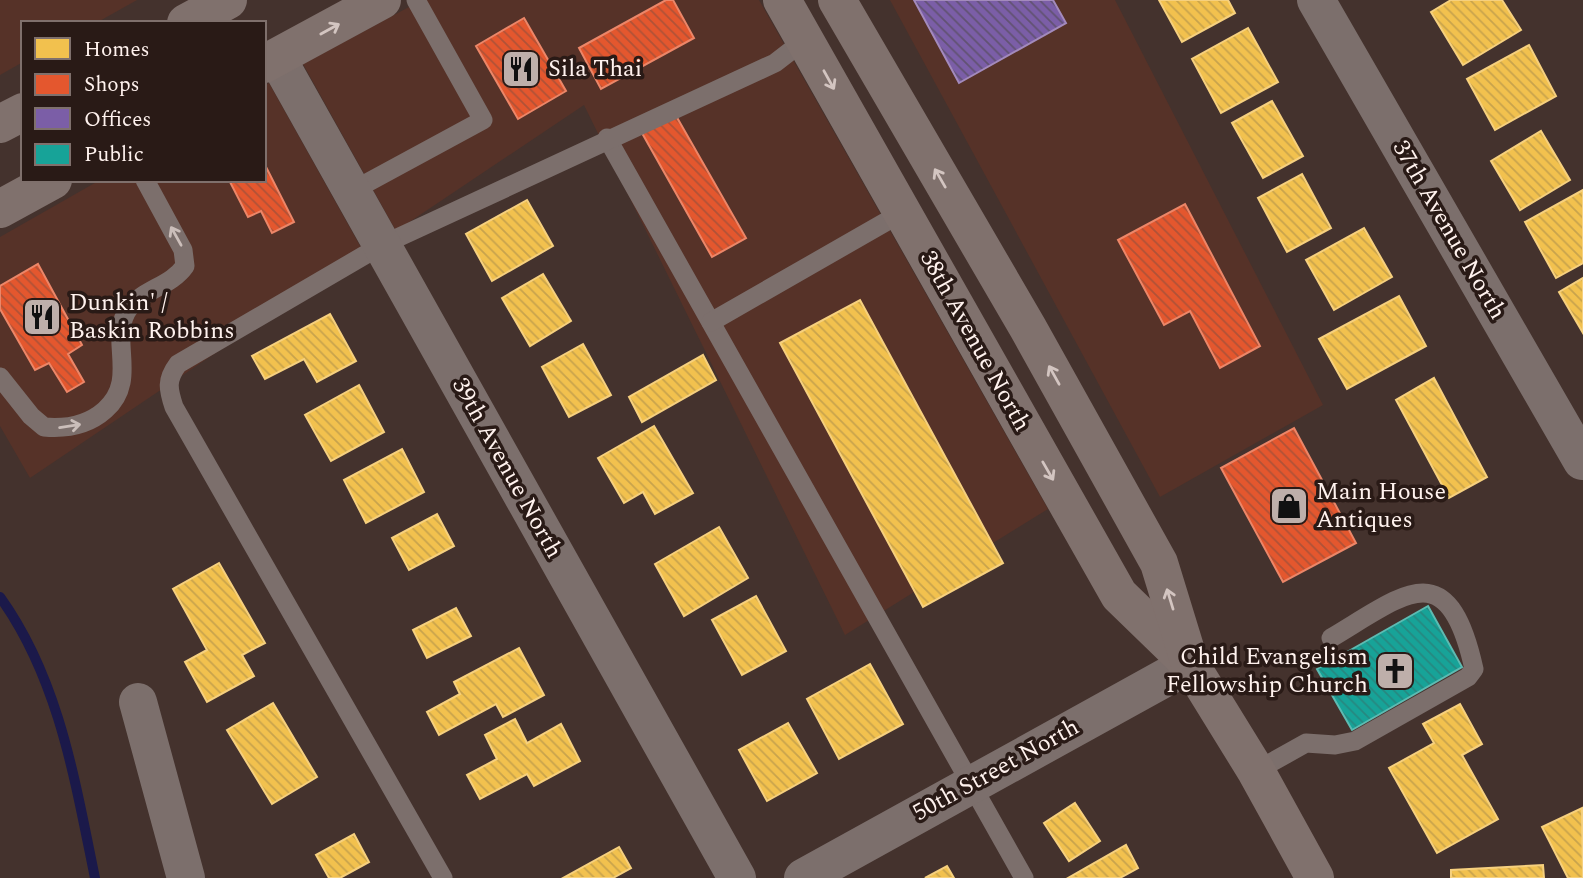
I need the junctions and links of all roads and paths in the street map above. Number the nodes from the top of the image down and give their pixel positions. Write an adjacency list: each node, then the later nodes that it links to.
1 (228, 0): 7 (main road)
2 (382, 0): 9 (main road, one-way to 2)
3 (416, 0): 15 (lane)
4 (782, 0): 8 (main road, 38th Avenue North)
5 (837, 0): 23 (main road, 38th Avenue North, one-way to 5)
6 (1316, 0): 21 (street, 37th Avenue North)
7 (190, 21)
8 (806, 39): 12 (lane); 17 (main road, 38th Avenue North, one-way to 17)
9 (271, 61): 15 (street, 39th Avenue North)
10 (21, 113): 11 (main road)
11 (0, 124)
12 (607, 138): 18 (lane); 19 (lane)
13 (49, 182): 16 (main road)
14 (146, 182): 20 (lane, one-way to 14)
15 (352, 191): 18 (street, 39th Avenue North)
16 (0, 209)
17 (903, 212): 19 (lane); 23 (main road, 38th Avenue North, one-way to 23)
18 (382, 245): 28 (lane); 29 (street, 39th Avenue North)
19 (711, 323): 26 (lane)
20 (0, 377)
21 (1582, 461)
22 (1331, 638): 25 (lane)
23 (1190, 664): 25 (main road, 38th Avenue North); 26 (street, 50th Street North)
24 (138, 702): 27 (street)
25 (1256, 771): 32 (main road, 38th Avenue North)
26 (972, 783): 30 (street, 50th Street North); 31 (lane)
27 (186, 878)
28 (443, 878)
29 (737, 878)
30 (803, 878)
31 (1024, 878)
32 (1315, 878)

